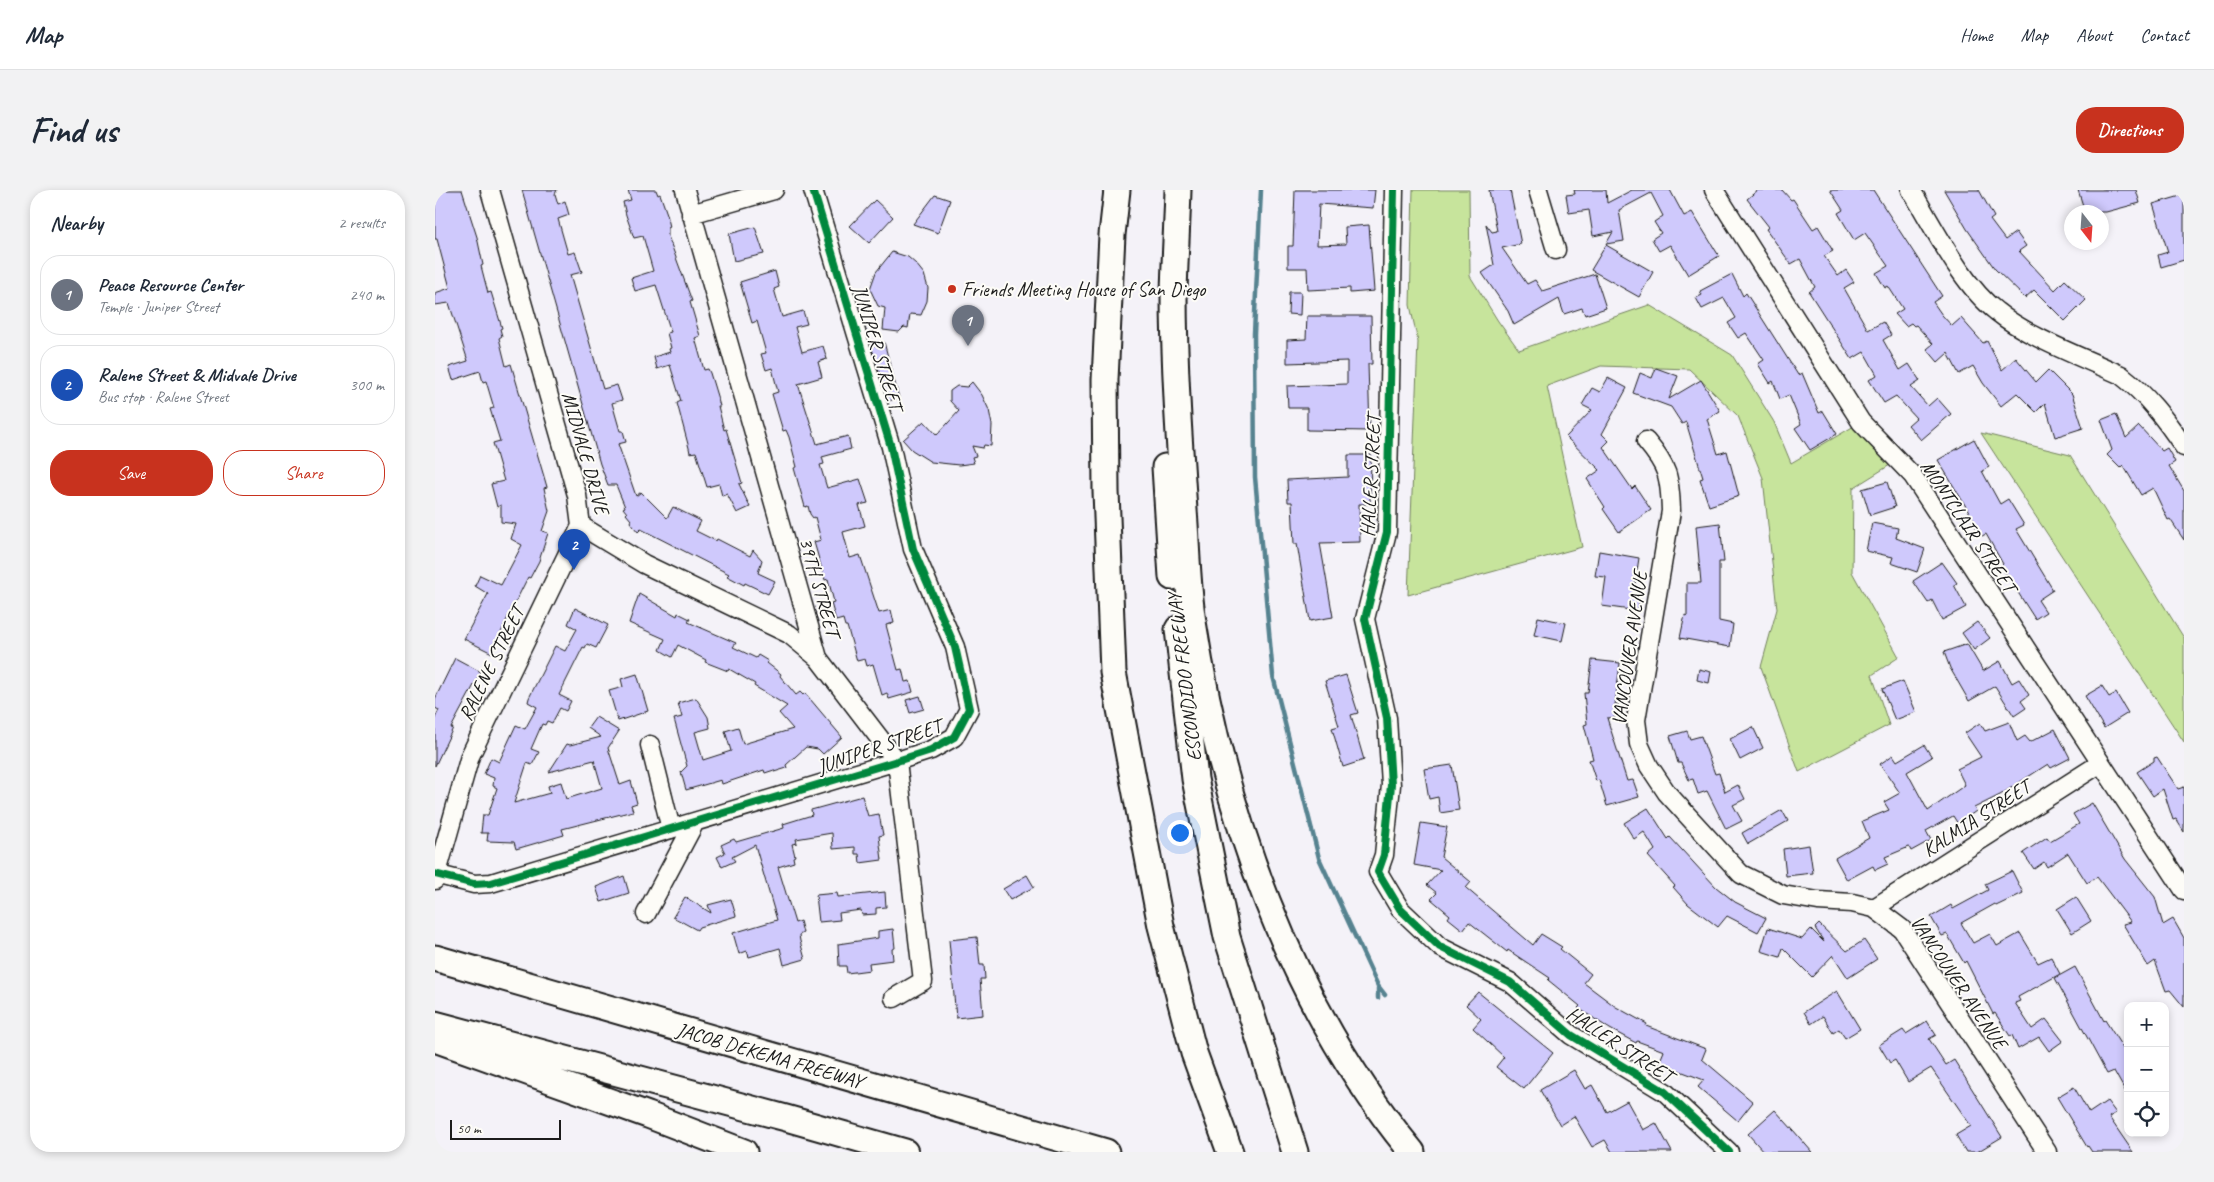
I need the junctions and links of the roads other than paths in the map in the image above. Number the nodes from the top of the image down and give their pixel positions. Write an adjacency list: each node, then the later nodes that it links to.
1 (490, 190): 15 (street, MIDVALE DRIVE)
2 (685, 190): 11 (street, 39TH STREET)
3 (774, 190): 11 (street)
4 (813, 190): 18 (street, JUNIPER STREET)
5 (1117, 190): 33 (highway)
6 (1178, 190): 34 (highway, ESCONDIDO FREEWAY); 35 (highway)
7 (1393, 190): 36 (street, HALLER STREET)
8 (1538, 190): 12 (street)
9 (1714, 190): 19 (street, MONTCLAIR STREET)
10 (1911, 190): 14 (street)
11 (691, 214): 16 (street, 39TH STREET)
12 (1556, 250)
13 (1646, 441): 24 (street, VANCOUVER AVENUE)
14 (2184, 447)
15 (581, 526): 16 (street, MIDVALE DRIVE); 22 (street, RALENE STREET)
16 (818, 658): 18 (street, 39TH STREET)
17 (651, 745): 21 (street)
18 (897, 761): 20 (street, JUNIPER STREET); 27 (street)
19 (2101, 762): 23 (street, MONTCLAIR STREET); 24 (street, KALMIA STREET)
20 (695, 822): 21 (street, JUNIPER STREET); 25 (street)
21 (671, 829): 22 (street, JUNIPER STREET)
22 (436, 877)
23 (2184, 890)
24 (1874, 908): 37 (street, VANCOUVER AVENUE)
25 (646, 914)
26 (435, 958): 32 (highway, JACOB DEKEMA FREEWAY)
27 (894, 998)
28 (435, 1024): 31 (highway)
29 (435, 1039): 30 (highway)
30 (744, 1152)
31 (905, 1152)
32 (1106, 1152)
33 (1230, 1152)
34 (1295, 1152)
35 (1412, 1152)
36 (1729, 1152)
37 (2047, 1152)

